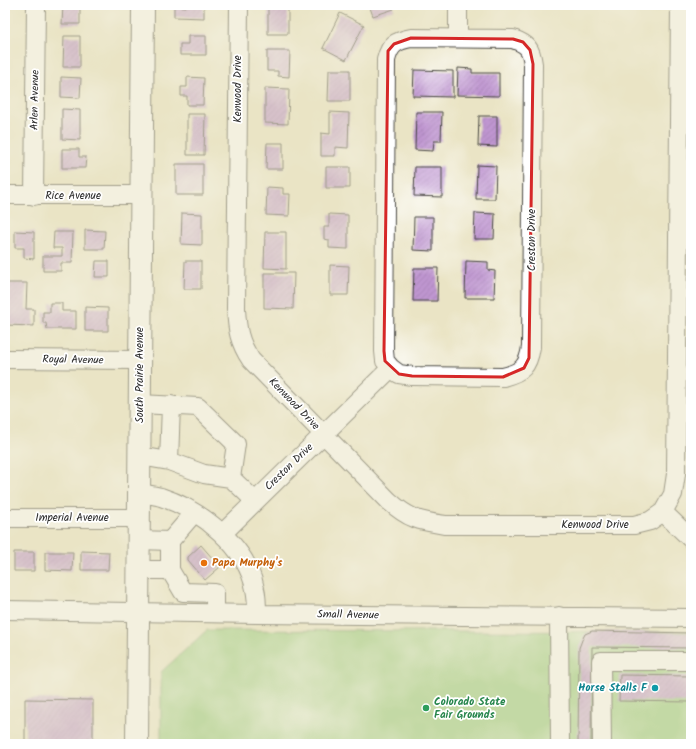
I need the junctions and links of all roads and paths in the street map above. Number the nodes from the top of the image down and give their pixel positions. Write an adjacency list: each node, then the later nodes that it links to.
1 (36, 5): 9 (street, Arlen Avenue)
2 (143, 5): 8 (main road, South Prairie Avenue)
3 (239, 5): 15 (street, Kenwood Drive)
4 (458, 5): 6 (street)
5 (680, 5): 21 (street)
6 (458, 38): 12 (street, Creston Drive); 12 (street, Creston Drive)
7 (5, 195): 9 (street, Rice Avenue)
8 (142, 195): 9 (street, Rice Avenue); 11 (main road, South Prairie Avenue)
9 (34, 196)
10 (5, 359): 11 (street, Royal Avenue)
11 (140, 360): 13 (main road, South Prairie Avenue)
12 (391, 368): 15 (street, Creston Drive)
13 (140, 404): 14 (street); 16 (main road, South Prairie Avenue)
14 (171, 405): 17 (street); 18 (street)
15 (323, 434): 20 (street, Creston Drive); 21 (street, Kenwood Drive)
16 (140, 456): 17 (street); 19 (main road, South Prairie Avenue)
17 (169, 461): 18 (street)
18 (231, 478): 20 (street)
19 (140, 493): 22 (street); 24 (main road, South Prairie Avenue)
20 (255, 501): 25 (street, Creston Drive)
21 (663, 512): 26 (street)
22 (194, 513): 25 (street); 28 (street)
23 (5, 518): 24 (street, Imperial Avenue)
24 (139, 518): 27 (main road, South Prairie Avenue)
25 (222, 533): 36 (street)
26 (691, 539)
27 (139, 540): 28 (street); 29 (main road, South Prairie Avenue)
28 (170, 541): 30 (street)
29 (139, 570): 30 (street); 33 (main road, South Prairie Avenue)
30 (170, 570): 31 (street)
31 (183, 592): 34 (street); 35 (street)
32 (5, 610): 33 (street, Small Avenue)
33 (138, 611): 34 (street, Small Avenue); 40 (main road, South Prairie Avenue)
34 (183, 612): 35 (street, Small Avenue)
35 (215, 613): 36 (street, Small Avenue)
36 (258, 614): 37 (street, Small Avenue)
37 (559, 616): 38 (street, Small Avenue); 41 (street)
38 (691, 618)
39 (691, 661): 42 (street)
40 (137, 744)
41 (560, 744)
42 (602, 744)

